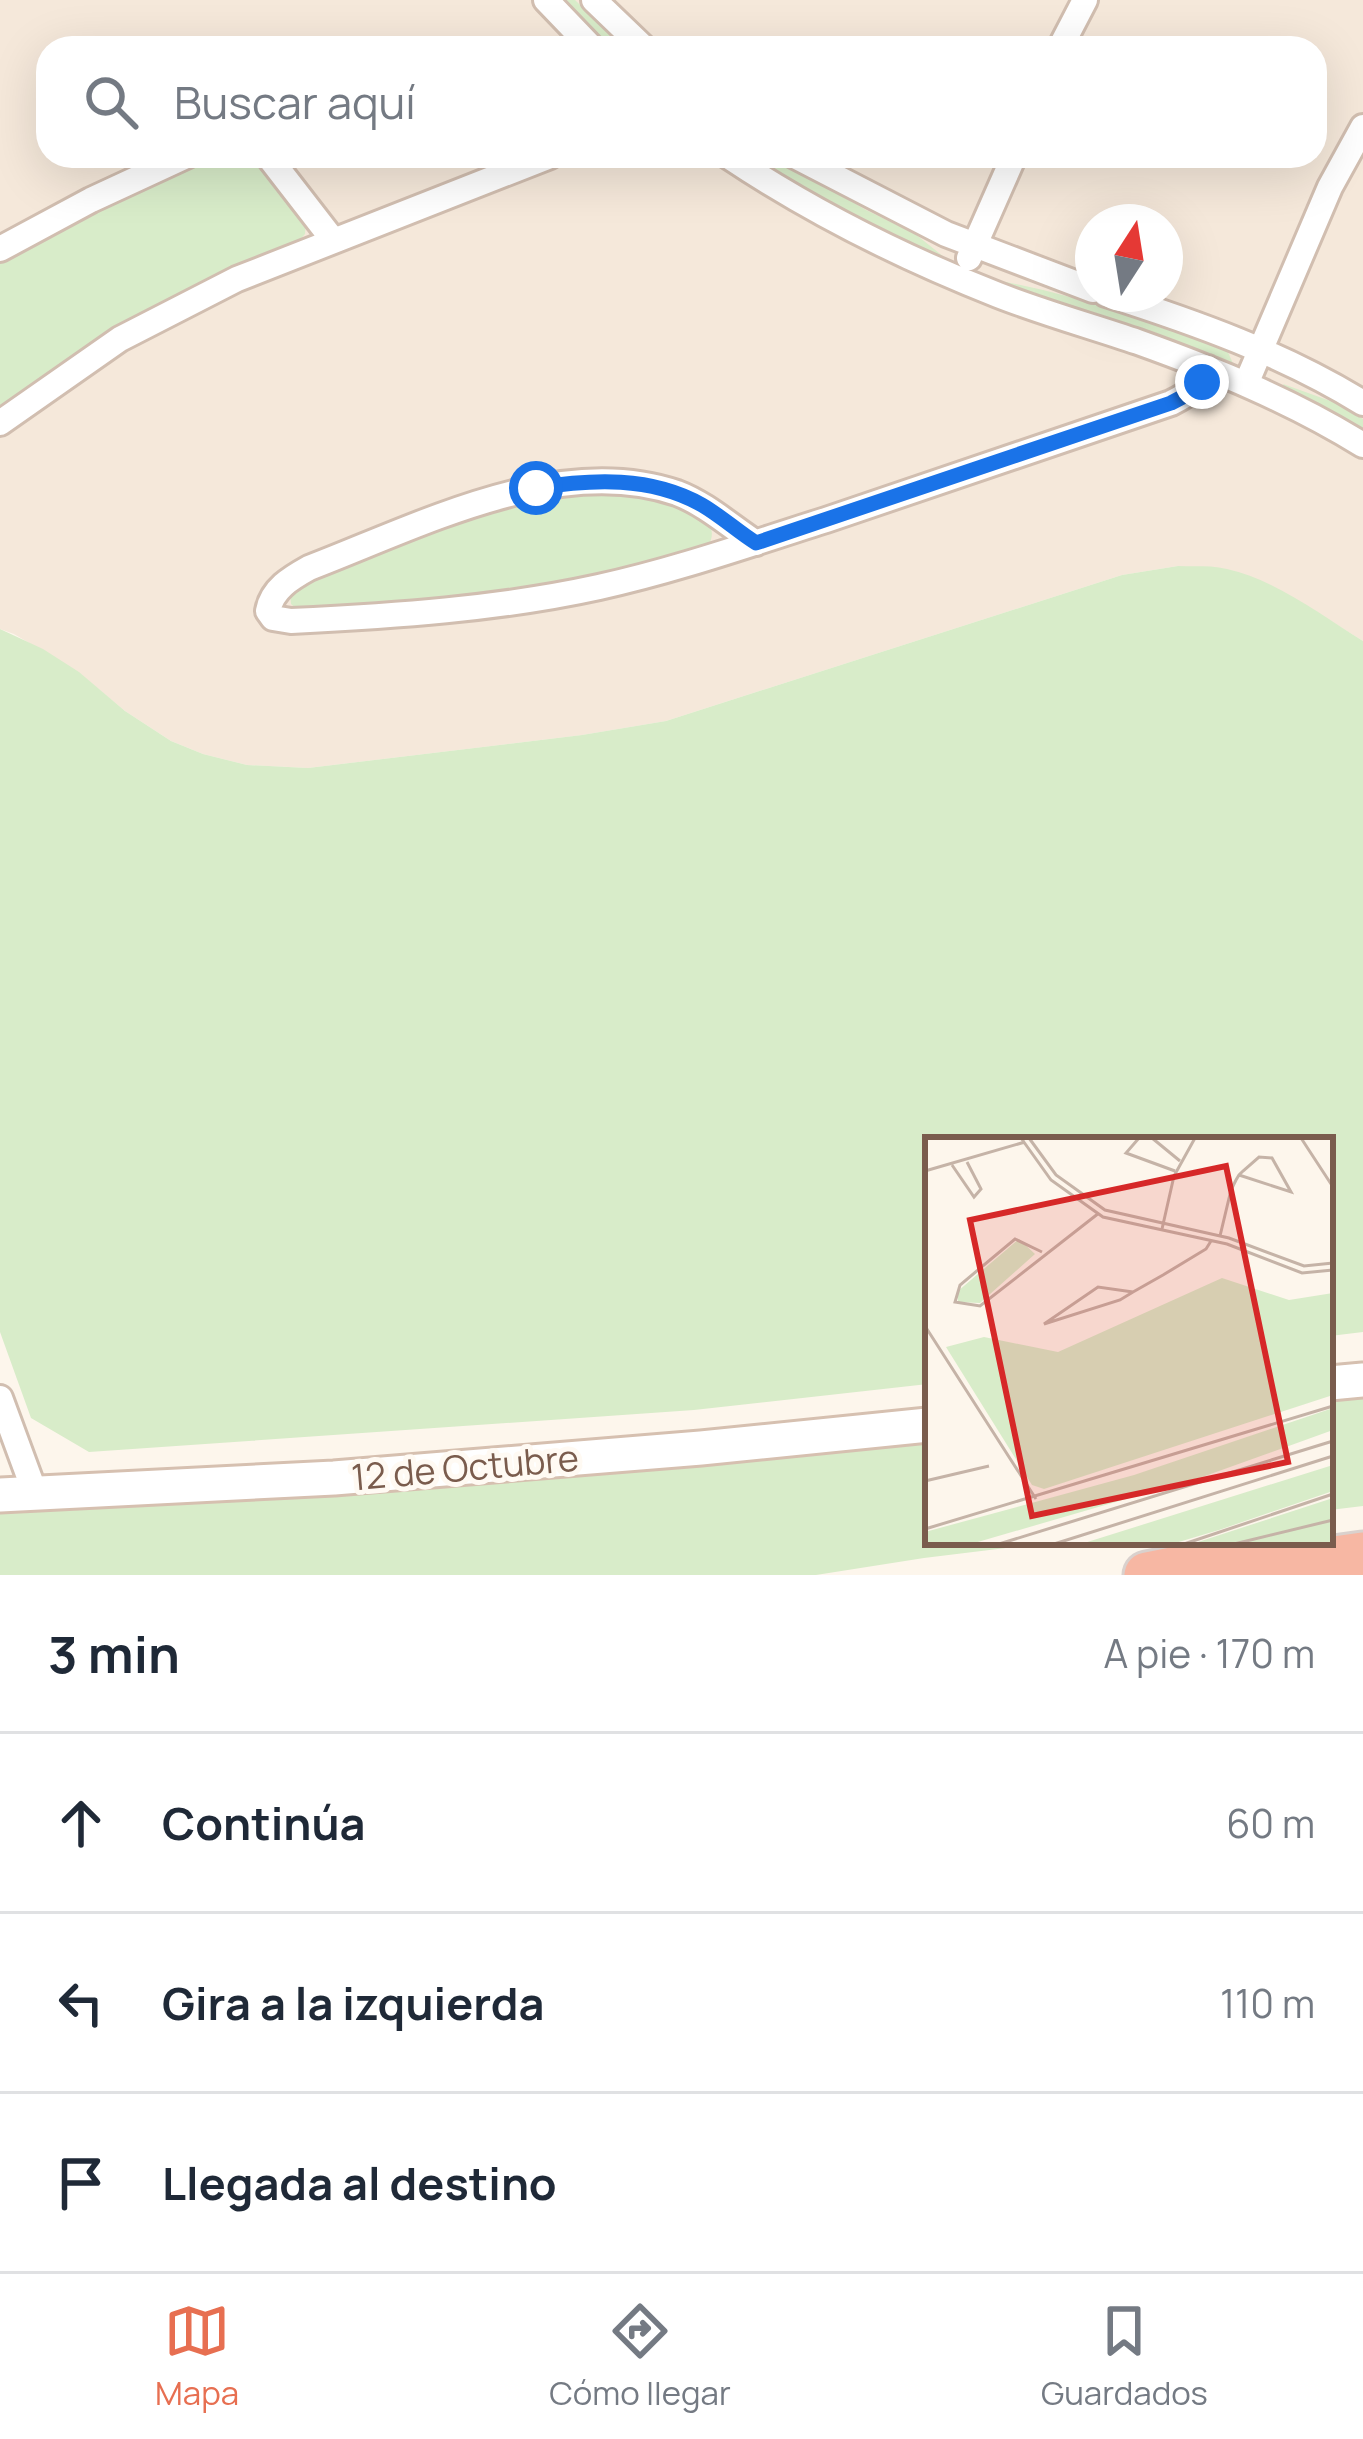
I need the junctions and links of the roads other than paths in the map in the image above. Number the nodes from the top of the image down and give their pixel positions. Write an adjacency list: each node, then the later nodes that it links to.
1 (546, 0): 4 (street)
2 (594, 0): 5 (street)
3 (1085, 0): 6 (street)
4 (580, 36)
5 (632, 36)
6 (1066, 36)
7 (1363, 127): 20 (street)
8 (160, 168): 16 (street)
9 (277, 168): 14 (street)
10 (519, 168): 14 (street)
11 (748, 168): 17 (street)
12 (817, 168): 15 (street)
13 (1009, 168): 15 (street)
14 (333, 240): 24 (street)
15 (974, 246): 17 (street); 18 (street)
16 (0, 249)
17 (960, 278): 21 (street)
18 (1075, 283)
19 (1161, 312): 20 (street)
20 (1261, 351): 22 (street); 23 (street)
21 (1208, 368): 22 (street); 26 (street)
22 (1246, 384): 25 (street)
23 (1363, 403)
24 (0, 423)
25 (1363, 446)
26 (756, 543): 26 (street)
27 (1363, 1380): 28 (street)
28 (1333, 1383)
29 (0, 1398): 31 (street)
30 (925, 1425): 31 (street, 12 de Octubre)
31 (35, 1493): 32 (street, 12 de Octubre)
32 (0, 1495)
33 (1363, 1532): 34 (highway)
34 (1333, 1537)
35 (1297, 1545): 37 (highway)
36 (1363, 1555): 38 (highway)
37 (1147, 1575)
38 (1210, 1575)

